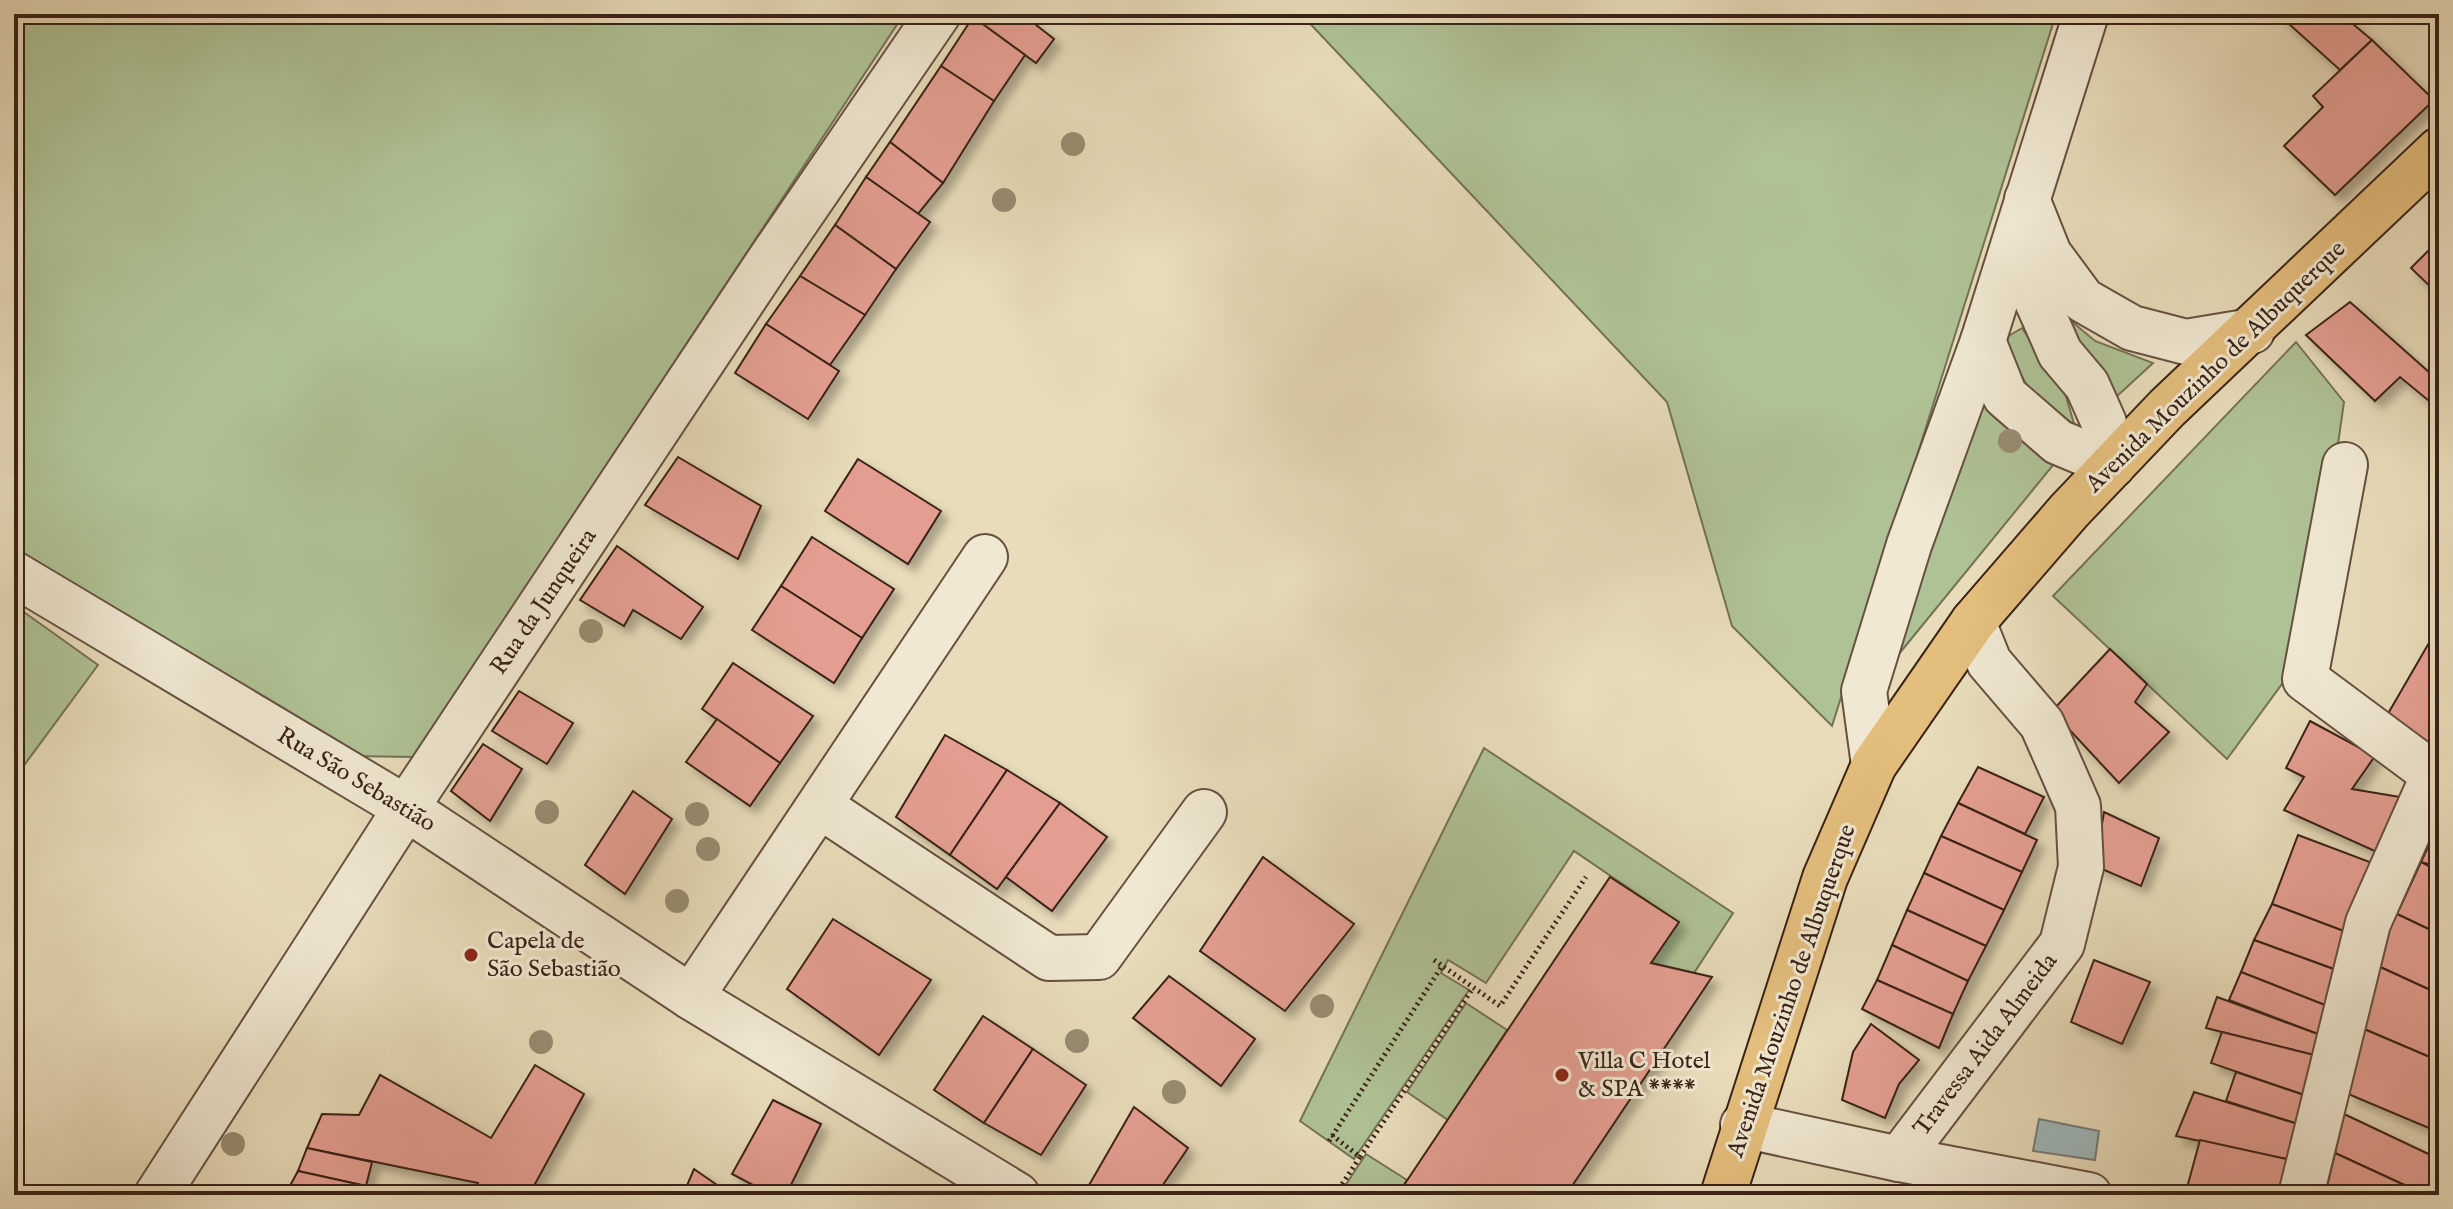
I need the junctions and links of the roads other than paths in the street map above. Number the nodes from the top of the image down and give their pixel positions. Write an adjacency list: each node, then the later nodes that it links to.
1 (938, 14): 15 (street, Rua da Junqueira)
2 (2086, 14): 4 (street)
3 (2439, 150): 5 (main road, Avenida Mouzinho de Albuquerque)
4 (2027, 199): 5 (street); 6 (street); 7 (street)
5 (2252, 331): 7 (main road, Avenida Mouzinho de Albuquerque)
6 (1983, 341): 7 (street); 12 (street)
7 (2113, 465): 11 (main road, Avenida Mouzinho de Albuquerque)
8 (2345, 465): 13 (street)
9 (985, 557): 14 (street)
10 (14, 574): 15 (street, Rua São Sebastião)
11 (1973, 622): 12 (main road, Avenida Mouzinho de Albuquerque); 19 (street, Travessa Aida Almeida)
12 (1874, 765): 18 (main road, Avenida Mouzinho de Albuquerque)
13 (2436, 768): 24 (street)
14 (820, 806): 16 (street); 17 (street)
15 (406, 808): 17 (street, Rua São Sebastião); 20 (street, Rua da Junqueira)
16 (1204, 812)
17 (691, 997): 21 (street, Rua São Sebastião)
18 (1743, 1125): 19 (street); 22 (main road, Avenida Mouzinho de Albuquerque)
19 (1899, 1159): 23 (street)
20 (157, 1195)
21 (1017, 1195)
22 (1723, 1195)
23 (2089, 1195)
24 (2301, 1195)

